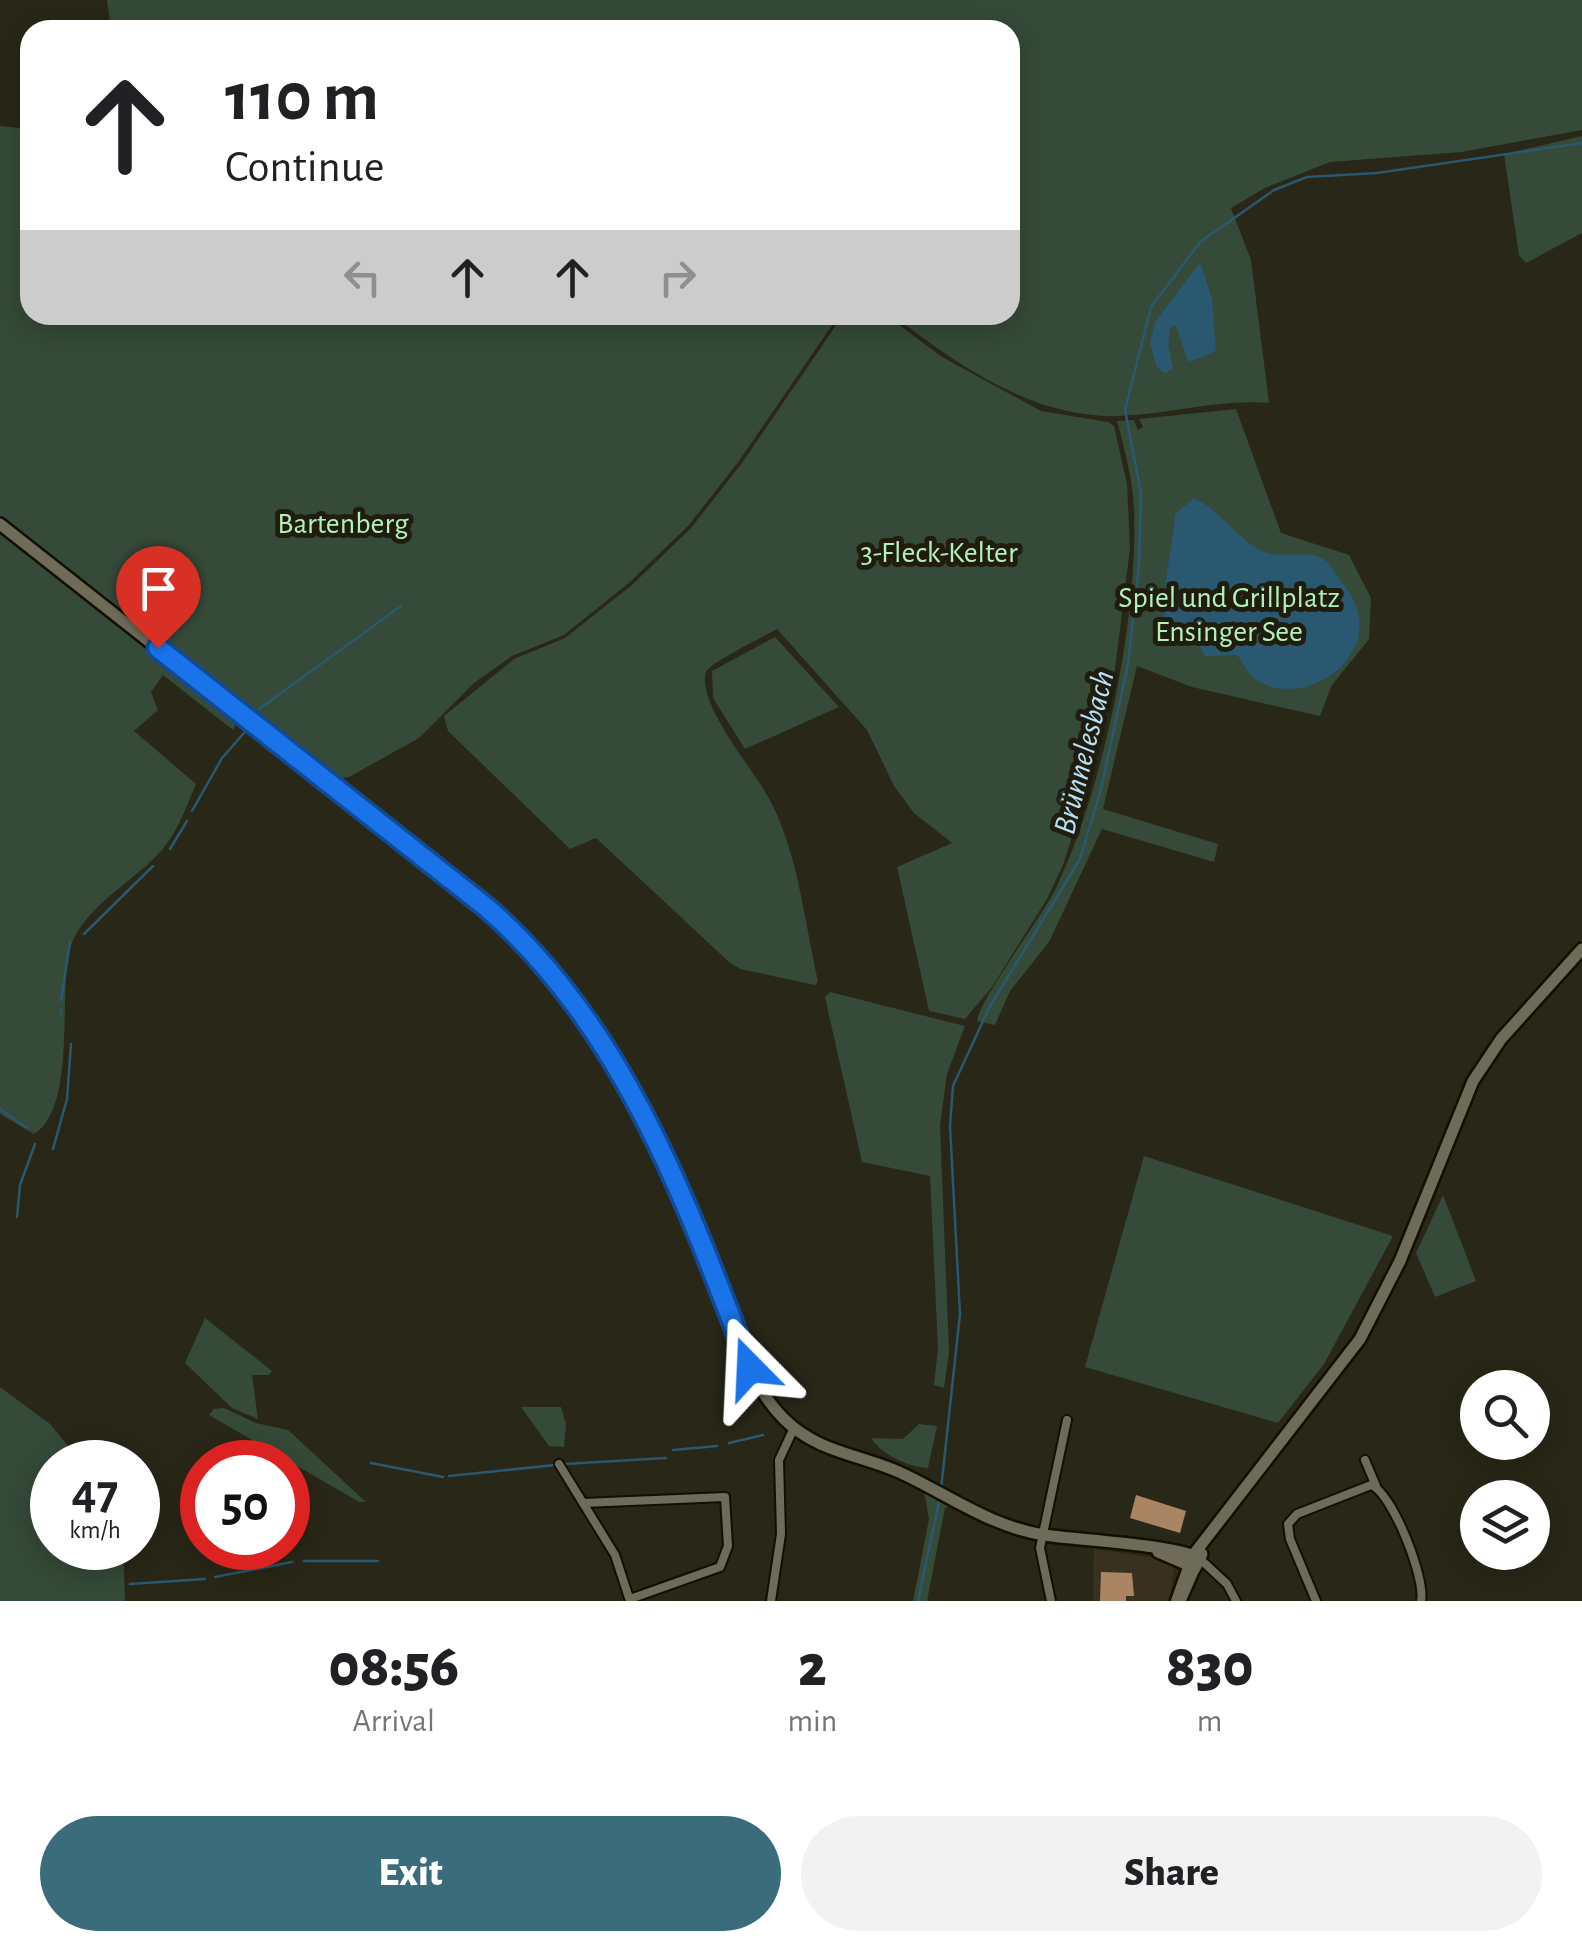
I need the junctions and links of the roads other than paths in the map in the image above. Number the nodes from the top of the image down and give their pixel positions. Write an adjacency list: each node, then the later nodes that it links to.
1 (0, 524): 4 (main road)
2 (1582, 948): 10 (main road)
3 (1067, 1420): 9 (street)
4 (794, 1428): 9 (main road); 12 (street)
5 (1365, 1460): 7 (street)
6 (559, 1464): 8 (street)
7 (1376, 1486): 16 (street); 17 (street)
8 (584, 1503): 11 (street); 11 (street)
9 (1042, 1534): 10 (main road); 13 (street)
10 (1194, 1561): 14 (street); 15 (street)
11 (630, 1600)
12 (770, 1601)
13 (1052, 1601)
14 (1178, 1601)
15 (1236, 1601)
16 (1316, 1601)
17 (1422, 1601)

